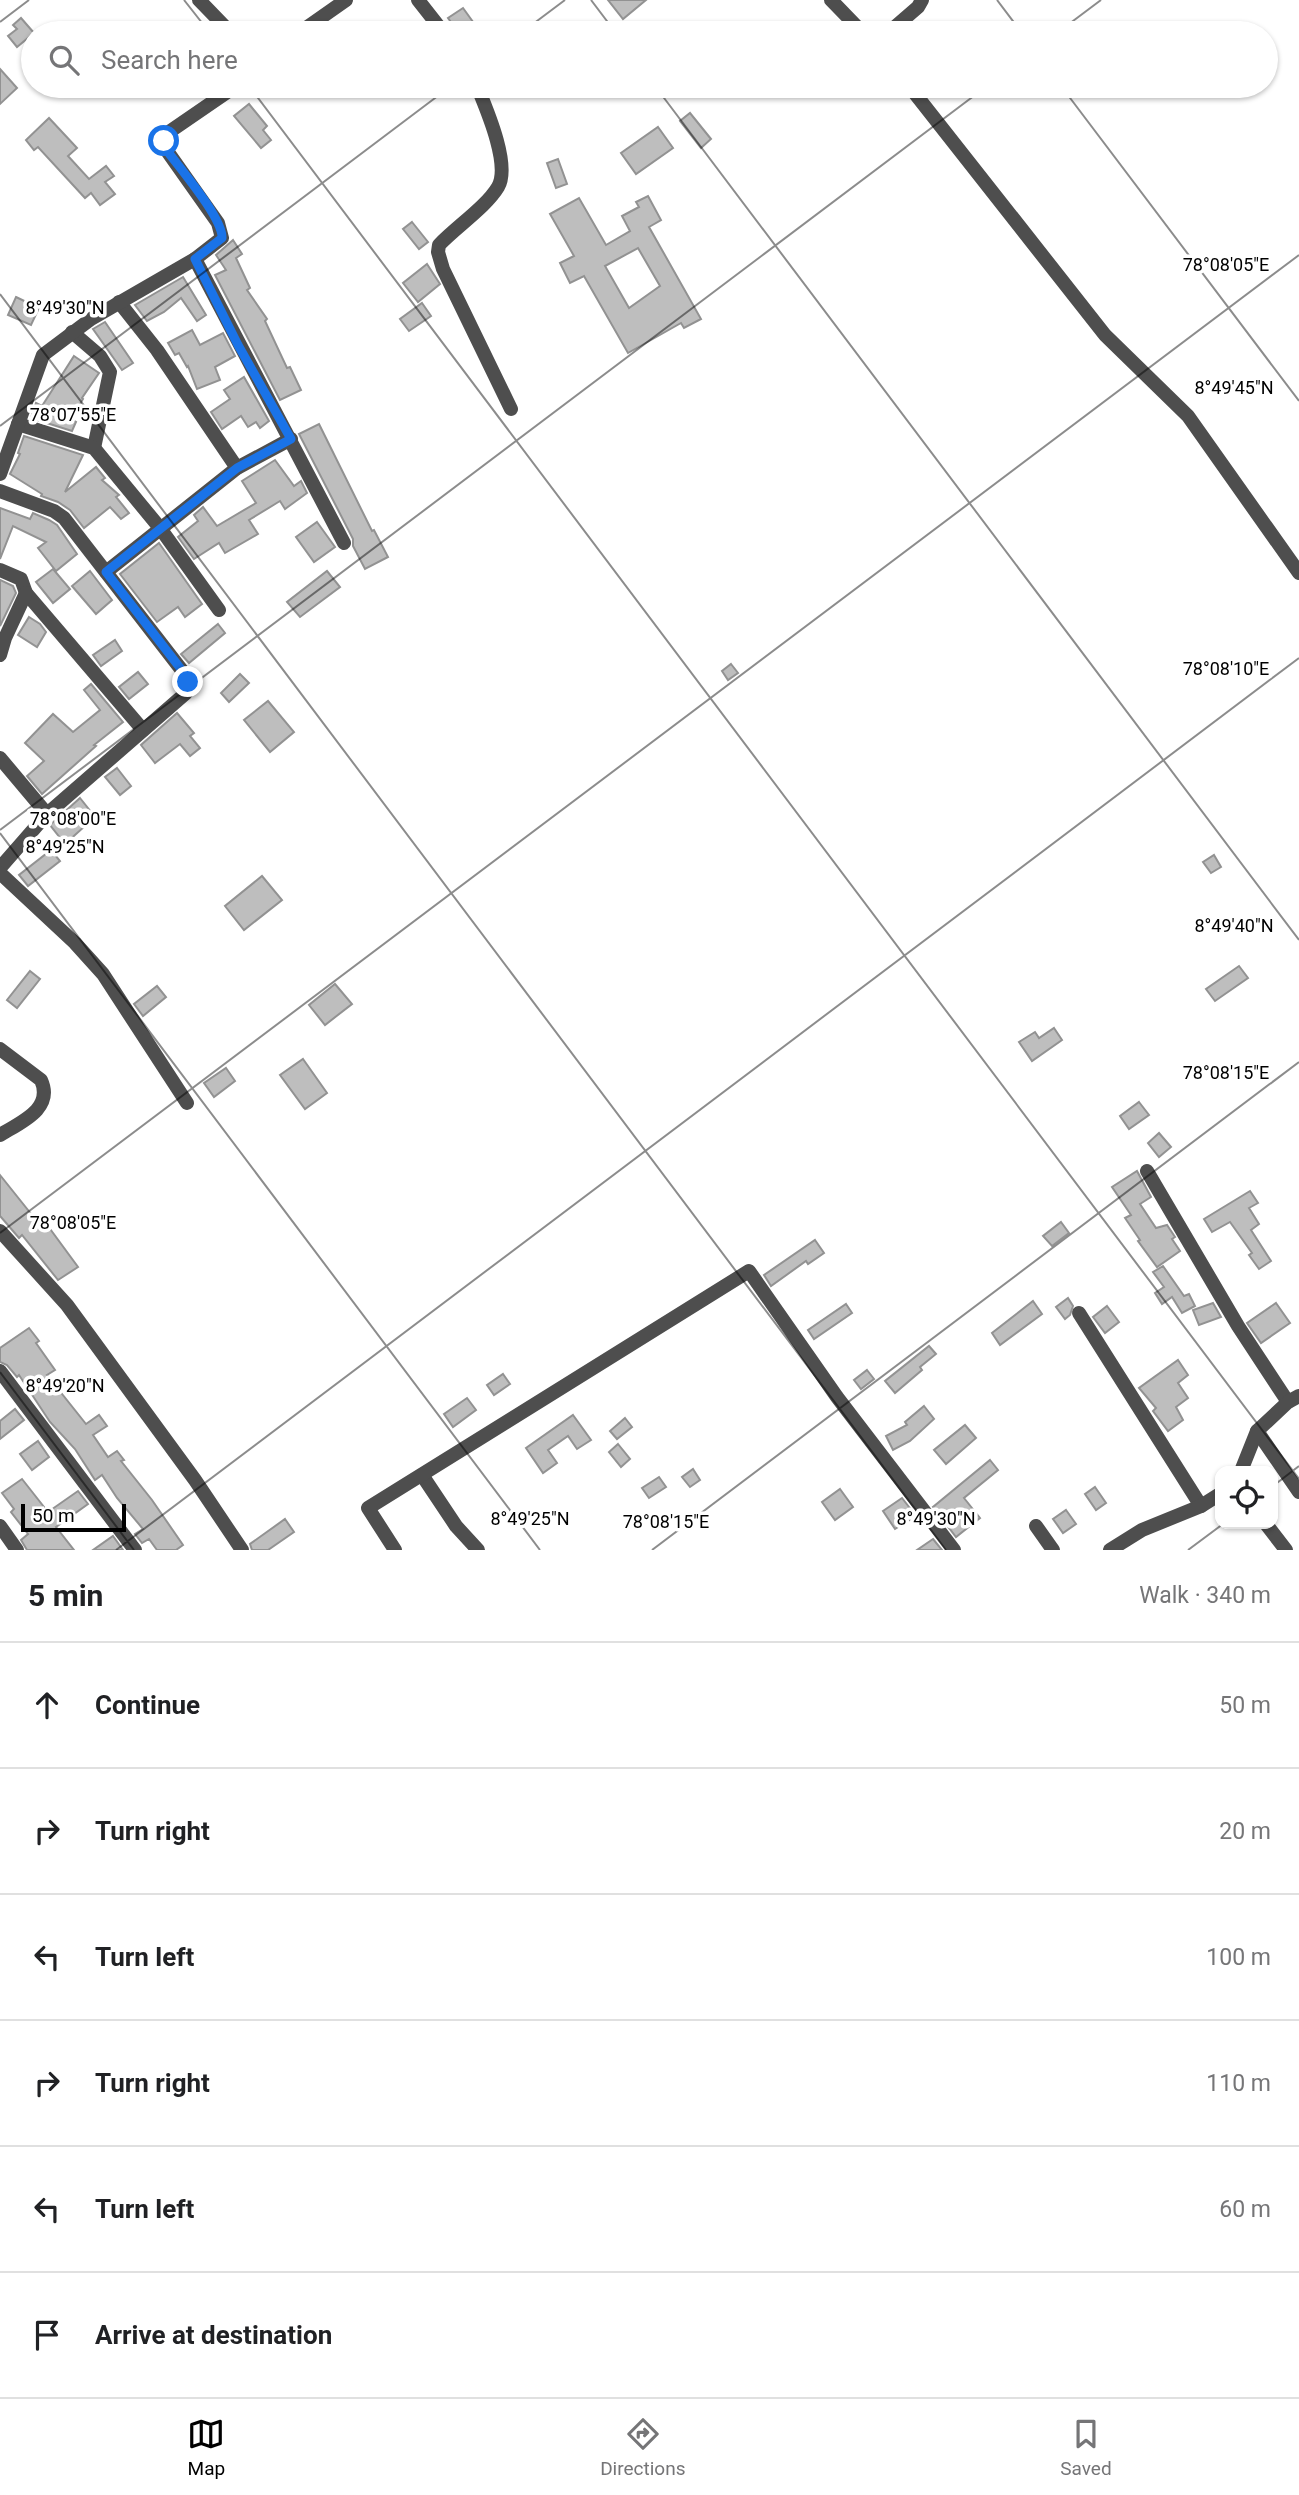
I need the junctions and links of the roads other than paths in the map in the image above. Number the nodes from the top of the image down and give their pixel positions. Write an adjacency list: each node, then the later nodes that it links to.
1 (199, 0): 6 (street)
2 (346, 0): 7 (street)
3 (418, 0): 8 (street)
4 (831, 0): 9 (street)
5 (922, 0): 10 (street)
6 (219, 21)
7 (316, 21)
8 (435, 21)
9 (851, 21)
10 (902, 21)
11 (219, 98): 14 (street)
12 (481, 98): 17 (street)
13 (918, 98): 28 (street)
14 (195, 259): 15 (street); 19 (street)
15 (119, 302): 16 (street); 21 (street)
16 (72, 332): 18 (street); 20 (street)
17 (511, 409)
18 (18, 424): 20 (street); 22 (street)
19 (291, 439): 21 (street); 25 (street)
20 (94, 448): 24 (street)
21 (237, 468): 24 (street)
22 (0, 474)
23 (0, 491): 27 (street)
24 (160, 528): 27 (street); 30 (street)
25 (344, 543)
26 (0, 570): 29 (street)
27 (106, 572): 32 (street)
28 (1299, 573)
29 (26, 593): 31 (street); 32 (street)
30 (219, 610)
31 (0, 655)
32 (143, 730): 34 (street)
33 (0, 758): 34 (street)
34 (47, 814): 35 (street)
35 (0, 870): 37 (street)
36 (0, 1049): 38 (street)
37 (187, 1103)
38 (0, 1135)
39 (1147, 1171): 43 (street)
40 (0, 1231): 55 (street)
41 (1080, 1313): 49 (street)
42 (0, 1371): 54 (street)
43 (1293, 1399): 44 (street)
44 (1257, 1431): 45 (street); 47 (street)
45 (1243, 1466)
46 (422, 1475): 56 (street); 57 (street); 58 (street)
47 (1299, 1492)
48 (1215, 1497): 49 (street)
49 (1201, 1506): 60 (street)
50 (0, 1526): 53 (street)
51 (1036, 1526): 59 (street)
52 (1270, 1529): 61 (street)
53 (18, 1550)
54 (135, 1550)
55 (242, 1550)
56 (395, 1550)
57 (478, 1550)
58 (954, 1550)
59 (1054, 1550)
60 (1110, 1550)
61 (1286, 1550)

